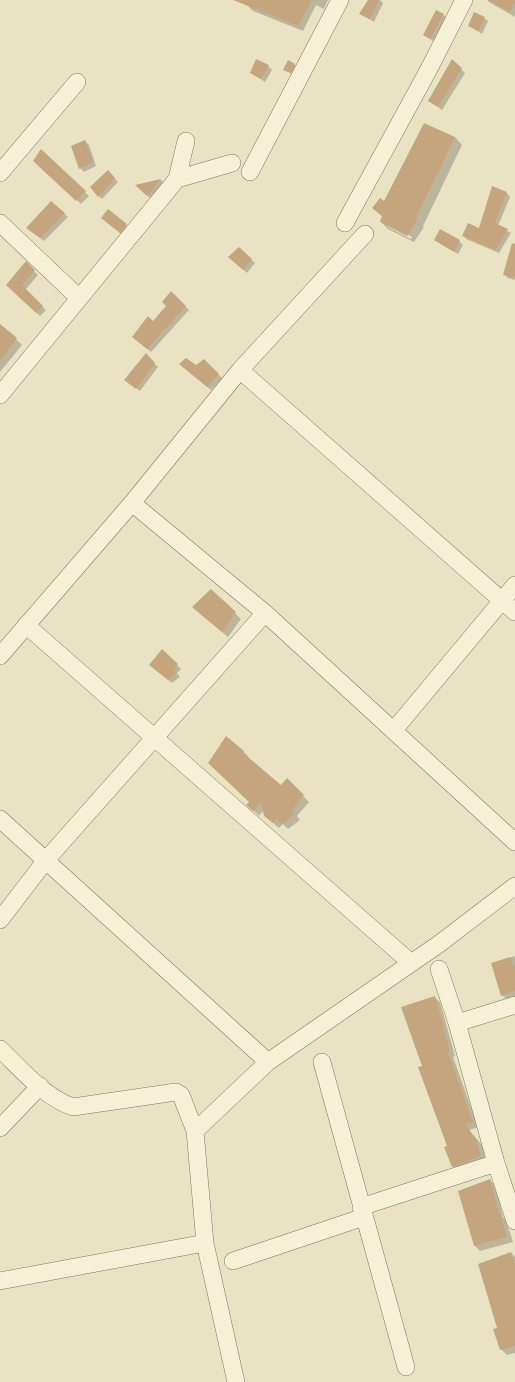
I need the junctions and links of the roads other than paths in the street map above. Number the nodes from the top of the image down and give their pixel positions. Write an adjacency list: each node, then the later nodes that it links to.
1 (340, 0): 6 (street)
2 (464, 0): 10 (street)
3 (77, 82): 7 (street)
4 (186, 141): 8 (street)
5 (232, 162): 8 (street)
6 (250, 172)
7 (0, 173)
8 (177, 179): 12 (street)
9 (0, 223): 12 (street)
10 (345, 223)
11 (365, 234): 13 (street)
12 (79, 298): 14 (street)
13 (240, 370): 15 (street); 17 (street)
14 (0, 395)
15 (132, 503): 19 (street); 20 (street)
16 (515, 585): 17 (street)
17 (501, 600): 18 (street); 22 (street)
18 (515, 612)
19 (265, 613): 22 (street); 23 (street)
20 (26, 625): 21 (street); 23 (street)
21 (0, 656)
22 (394, 730): 25 (street)
23 (154, 736): 26 (street); 29 (street)
24 (0, 819): 26 (street)
25 (515, 842)
26 (46, 860): 28 (street); 34 (street)
27 (515, 886): 29 (street)
28 (0, 920)
29 (410, 962): 34 (street)
30 (439, 969): 32 (street)
31 (515, 1005): 32 (street)
32 (457, 1022): 39 (street)
33 (0, 1049): 36 (street)
34 (268, 1062): 38 (street)
35 (322, 1062): 40 (street)
36 (40, 1086): 37 (street); 38 (street)
37 (0, 1128)
38 (195, 1131): 42 (street)
39 (496, 1163): 40 (street); 41 (street)
40 (363, 1212): 43 (street); 45 (street)
41 (514, 1216)
42 (206, 1243): 44 (street); 46 (street)
43 (233, 1261)
44 (0, 1281)
45 (406, 1368)
46 (236, 1382)

